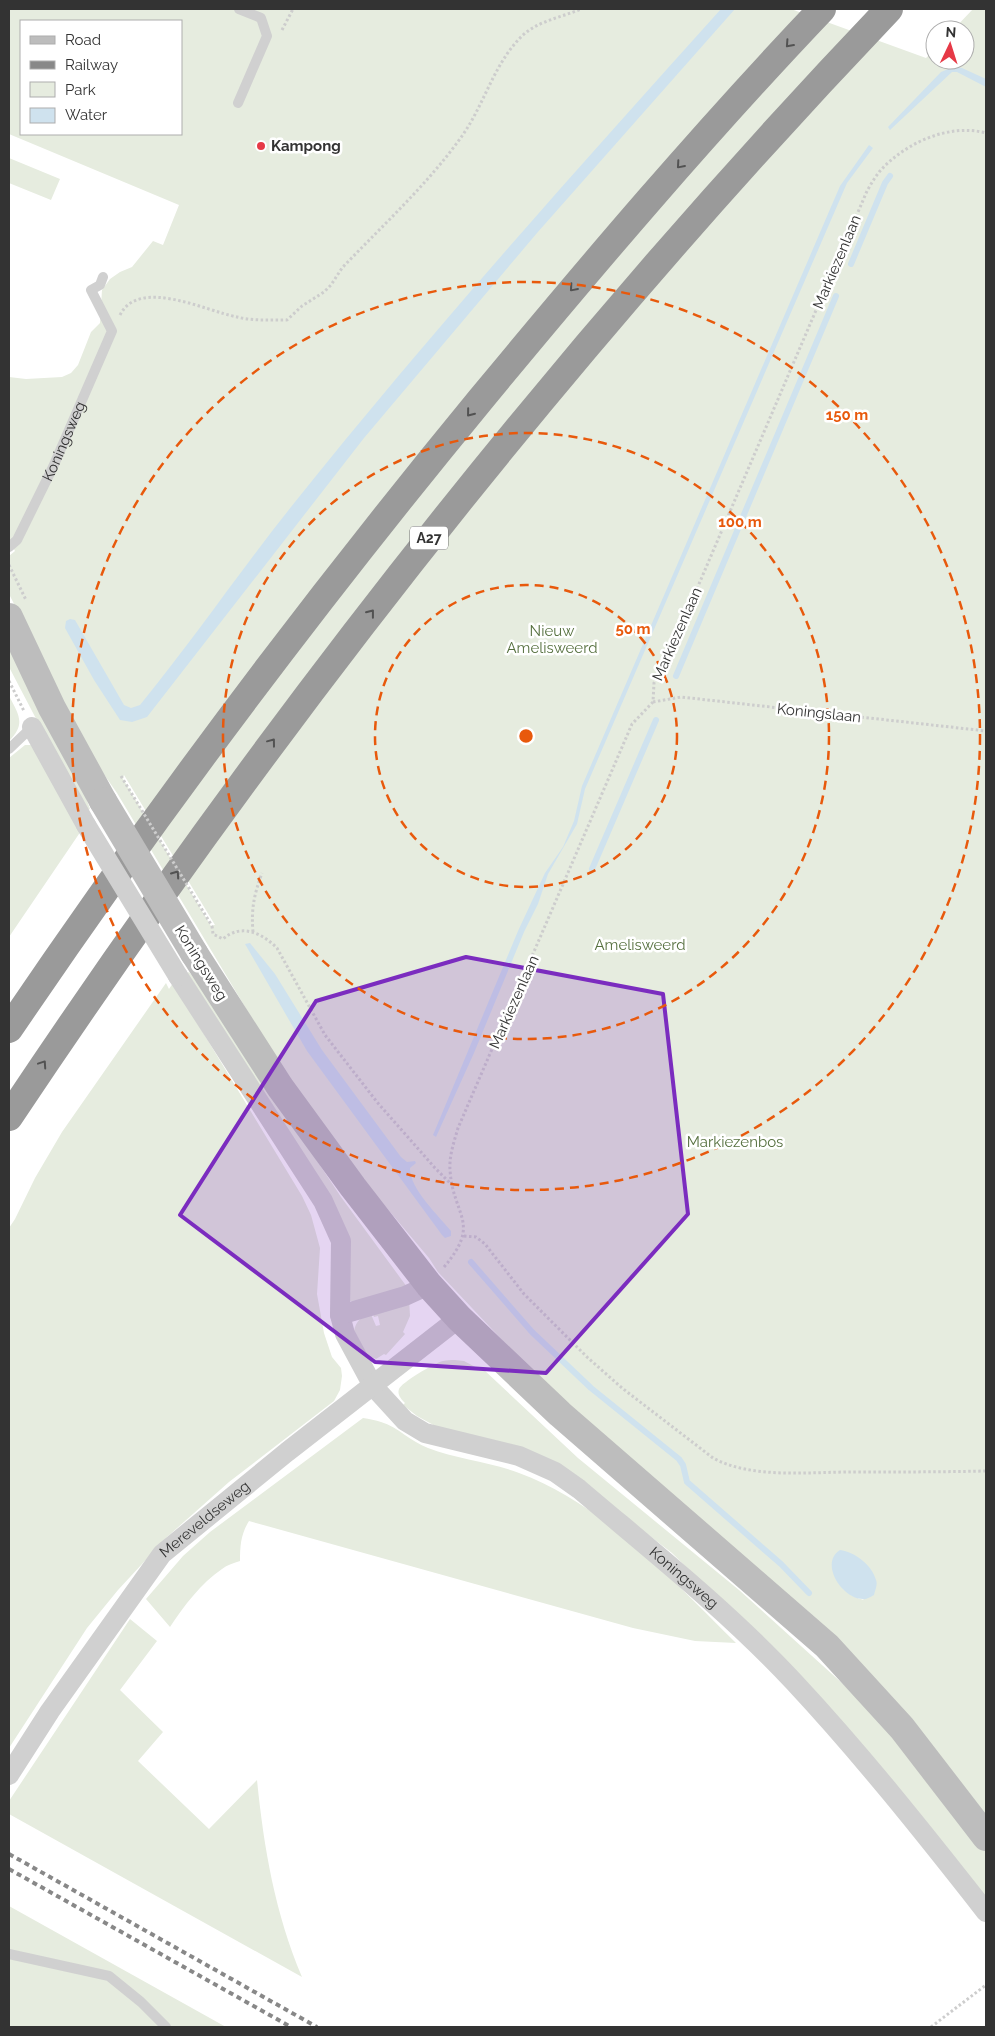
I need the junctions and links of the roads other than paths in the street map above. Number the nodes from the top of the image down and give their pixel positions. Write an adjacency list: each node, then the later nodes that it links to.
1 (239, 9): 4 (lane)
2 (822, 9): 10 (highway, one-way to 10)
3 (889, 9): 11 (highway, A27, one-way to 3)
4 (238, 103)
5 (103, 277): 6 (lane, Koningsweg)
6 (9, 547)
7 (9, 617): 12 (main road, Koningsweg, bridge)
8 (32, 727): 9 (lane); 13 (street, Koningsweg, bridge)
9 (9, 749)
10 (9, 1030)
11 (9, 1117)
12 (429, 1284): 13 (street); 14 (main road, Koningsweg)
13 (340, 1315): 15 (street, Koningsweg)
14 (459, 1318): 15 (street, Mereveldseweg); 17 (main road, Koningsweg)
15 (373, 1386): 16 (street, Mereveldseweg); 18 (street, Koningsweg)
16 (9, 1775)
17 (986, 1838)
18 (986, 1912)
19 (9, 1954): 20 (lane)
20 (166, 2027)

